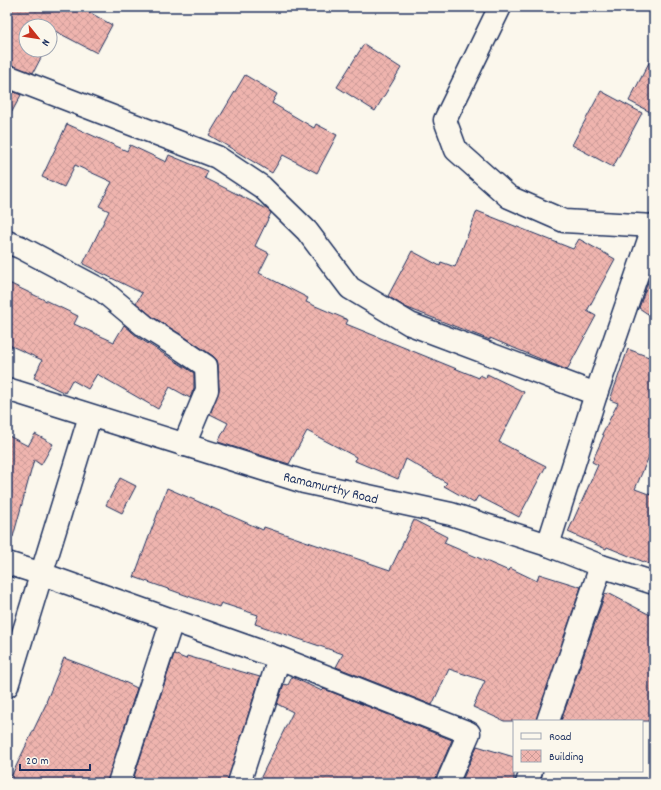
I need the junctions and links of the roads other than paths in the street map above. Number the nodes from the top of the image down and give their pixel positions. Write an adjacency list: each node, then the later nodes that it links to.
1 (500, 7): 3 (street)
2 (7, 76): 6 (street)
3 (654, 226): 6 (street)
4 (7, 242): 8 (street)
5 (7, 389): 7 (street, Ramamurthy Road)
6 (596, 394): 9 (street)
7 (90, 416): 8 (street, Ramamurthy Road); 12 (street)
8 (184, 445): 9 (street, Ramamurthy Road)
9 (548, 545): 11 (street, Ramamurthy Road)
10 (7, 563): 12 (street)
11 (600, 566): 13 (street, Ramamurthy Road); 17 (street)
12 (42, 574): 14 (street); 16 (street)
13 (654, 583)
14 (172, 621): 15 (street); 19 (street)
15 (279, 658): 20 (street); 21 (street)
16 (7, 686)
17 (548, 720)
18 (531, 772): 22 (street)
19 (119, 783)
20 (239, 783)
21 (447, 783)
22 (527, 783)

